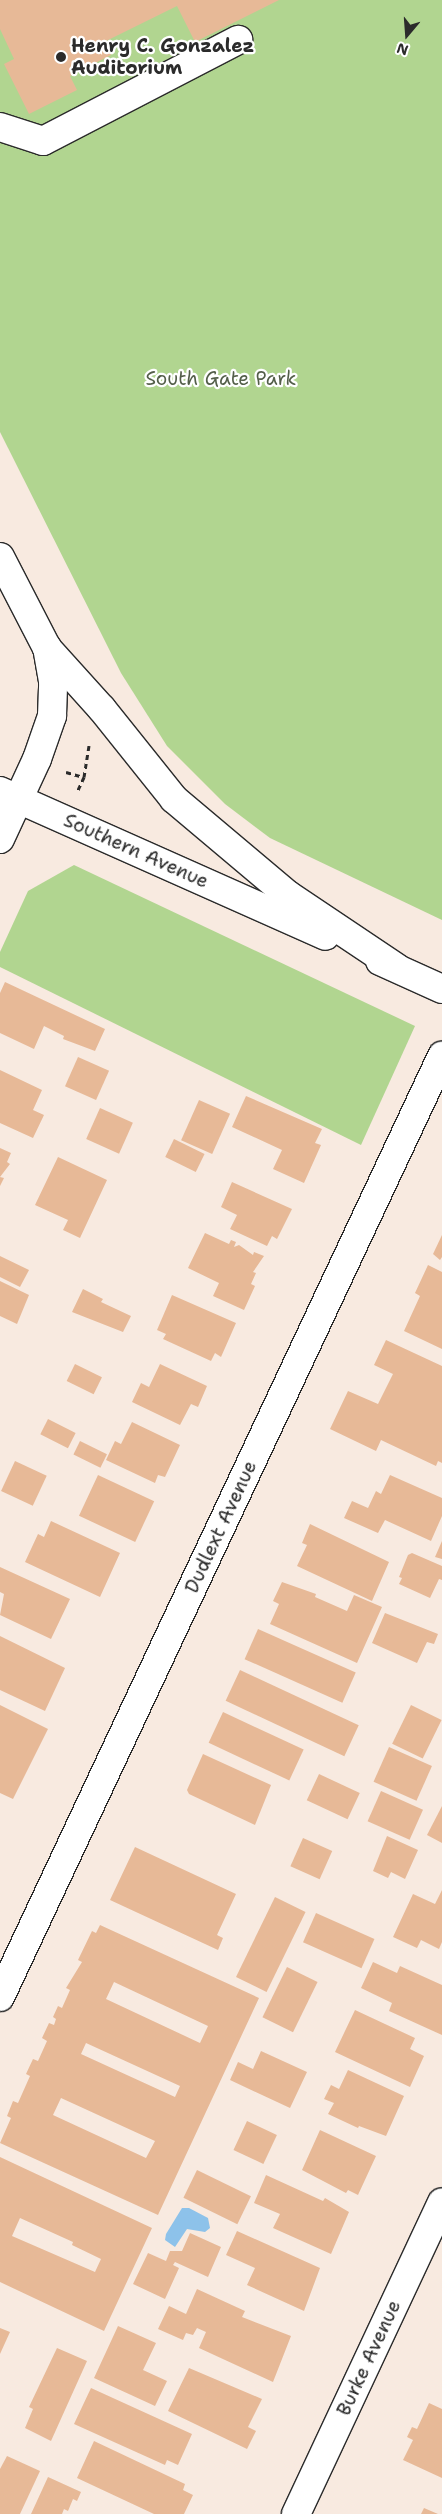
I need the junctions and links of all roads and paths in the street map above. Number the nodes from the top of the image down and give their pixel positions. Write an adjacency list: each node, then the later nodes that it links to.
1 (238, 40): 2 (street)
2 (0, 127)
3 (0, 557): 4 (street, Southern Avenue)
4 (47, 648): 9 (street, Southern Avenue); 11 (street, Southern Avenue)
5 (94, 741): 7 (path)
6 (66, 772): 7 (path)
7 (84, 777): 8 (path)
8 (77, 792)
9 (9, 795): 10 (street); 11 (street, Southern Avenue)
10 (0, 839)
11 (397, 968): 12 (street, Southern Avenue)
12 (442, 989)
13 (442, 1056): 14 (street, Dudlext Avenue)
14 (0, 1997)
15 (442, 2203): 16 (street, Burke Avenue)
16 (296, 2514)

